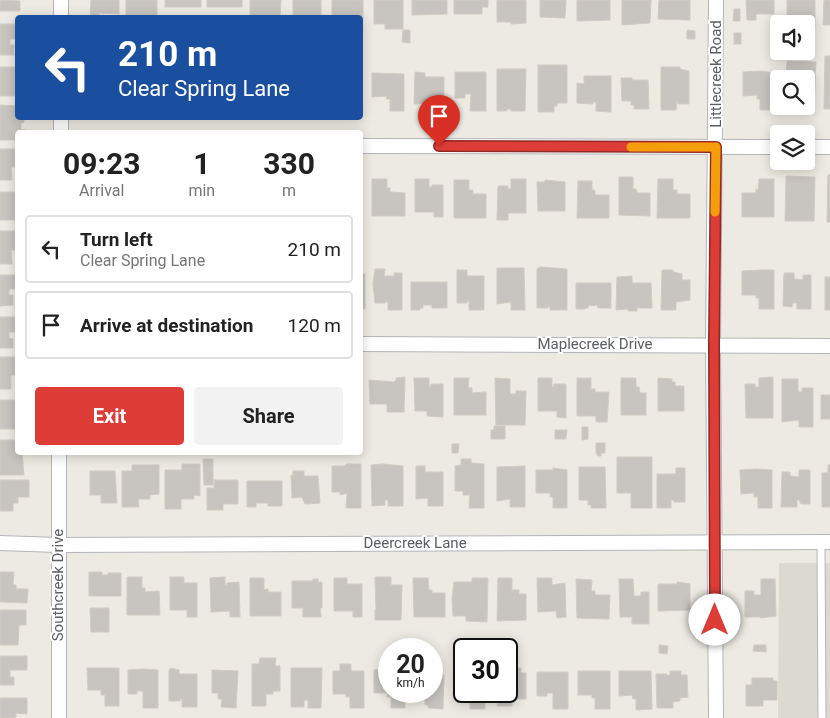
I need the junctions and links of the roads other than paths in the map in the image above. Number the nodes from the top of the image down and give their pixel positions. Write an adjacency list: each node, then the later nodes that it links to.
1 (61, 0): 3 (street)
2 (716, 0): 5 (street, Littlecreek Road)
3 (61, 15)
4 (363, 146): 5 (street)
5 (716, 147): 6 (street); 10 (street, Littlecreek Road)
6 (770, 147)
7 (815, 147): 8 (street)
8 (830, 147)
9 (363, 344): 10 (street, Maplecreek Drive)
10 (714, 344): 11 (street, Maplecreek Drive); 13 (street, Littlecreek Road)
11 (830, 346)
12 (60, 455): 16 (street, Southcreek Drive)
13 (715, 542): 14 (street, Deercreek Lane); 16 (street, Deercreek Lane); 19 (street, Littlecreek Road)
14 (826, 542): 17 (lane)
15 (0, 543): 16 (street, Deercreek Lane)
16 (58, 545): 18 (street, Southcreek Drive)
17 (825, 715)
18 (59, 718)
19 (716, 718)

